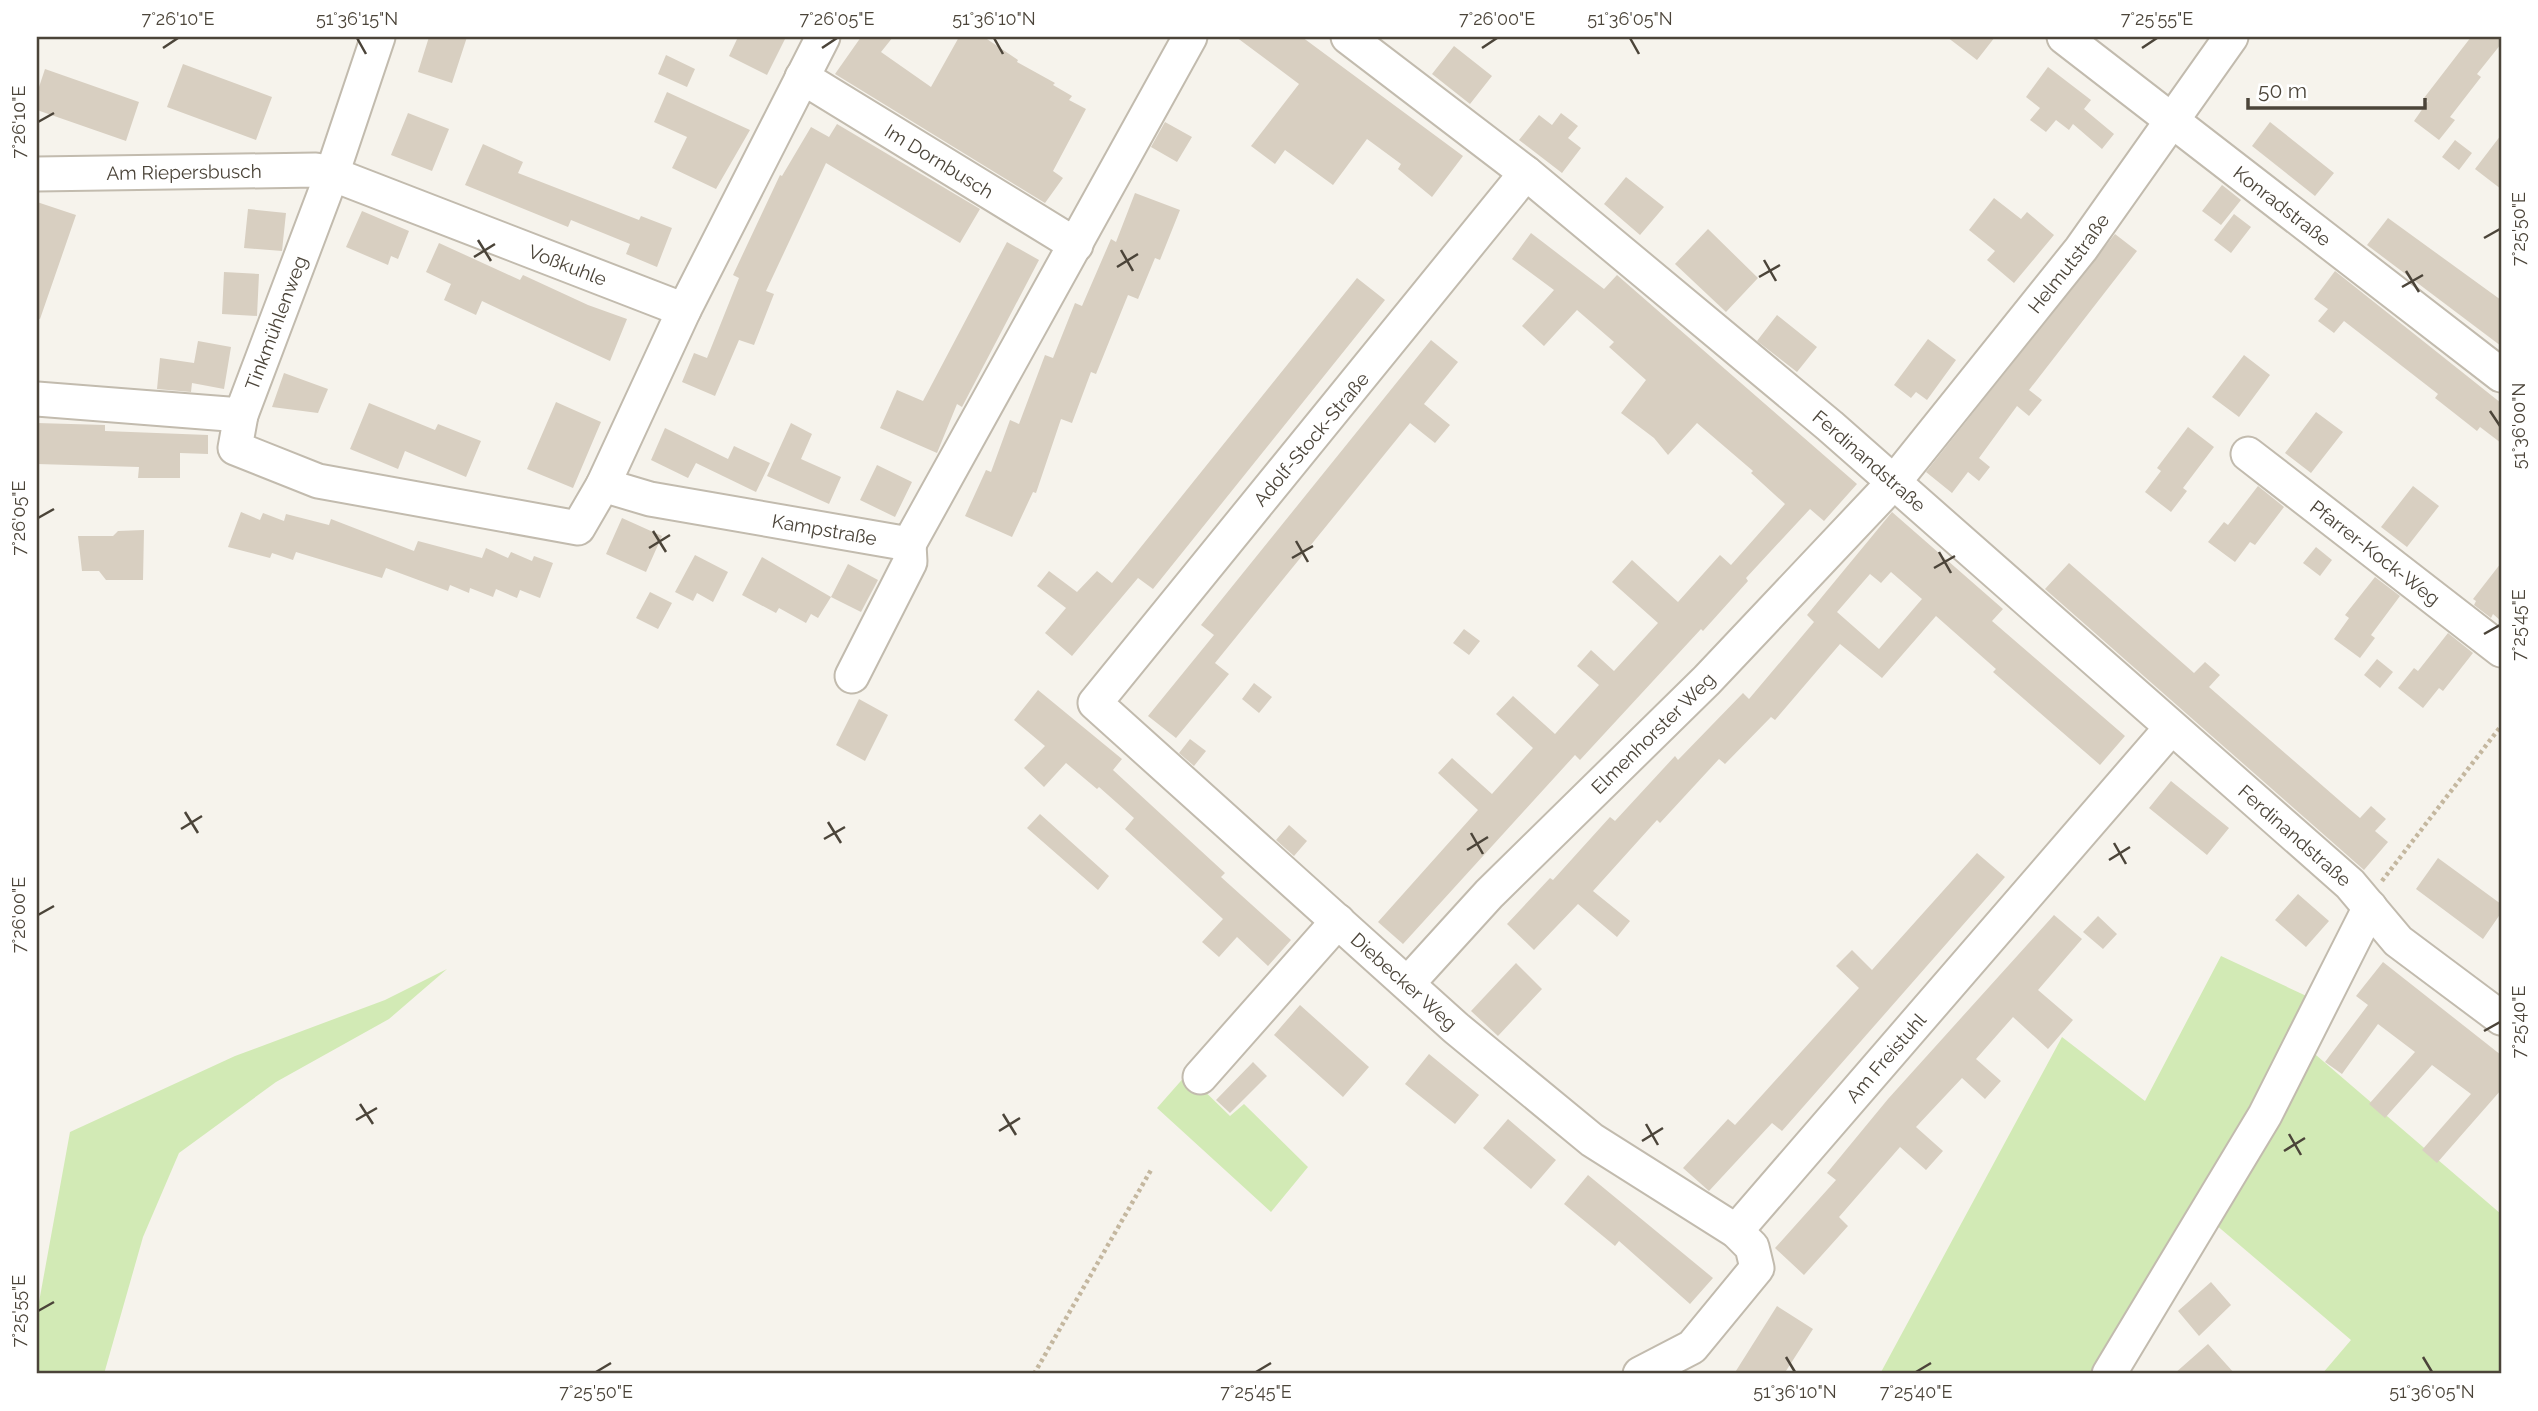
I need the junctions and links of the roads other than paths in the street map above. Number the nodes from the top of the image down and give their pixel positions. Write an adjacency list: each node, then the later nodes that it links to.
1 (378, 37): 11 (street, Tinkmühlenweg)
2 (823, 37): 7 (street)
3 (1190, 37): 12 (street)
4 (1348, 37): 9 (street, Ferdinandstraße)
5 (2064, 37): 8 (street, Konradstraße)
6 (2231, 37): 8 (street, Helmutstraße)
7 (802, 78): 12 (street, Im Dornbusch); 13 (street)
8 (2173, 121): 14 (street, Konradstraße); 18 (street, Helmutstraße)
9 (1526, 173): 18 (street, Ferdinandstraße); 23 (street, Adolf-Stock-Straße)
10 (37, 174): 11 (street, Am Riepersbusch)
11 (332, 174): 13 (street, Voßkuhle); 16 (street, Tinkmühlenweg)
12 (1076, 245): 20 (street)
13 (684, 310): 19 (street)
14 (2501, 375)
15 (37, 399): 16 (street, Tinkmühlenweg)
16 (241, 415): 19 (street)
17 (2248, 454): 21 (street, Pfarrer-Kock-Weg)
18 (1894, 482): 24 (street, Ferdinandstraße); 27 (street, Elmenhorster Weg)
19 (603, 485): 20 (street, Kampstraße)
20 (909, 544): 22 (street)
21 (2501, 650)
22 (852, 676)
23 (1095, 703): 26 (street, Diebecker Weg)
24 (2171, 728): 25 (street, Ferdinandstraße); 30 (street, Am Freistuhl)
25 (2370, 907): 28 (street, Ferdinandstraße); 32 (street)
26 (1338, 921): 27 (street, Diebecker Weg); 29 (street)
27 (1408, 983): 30 (street, Diebecker Weg)
28 (2501, 1018)
29 (1200, 1077)
30 (1736, 1231): 31 (street)
31 (1640, 1374)
32 (2109, 1374)

